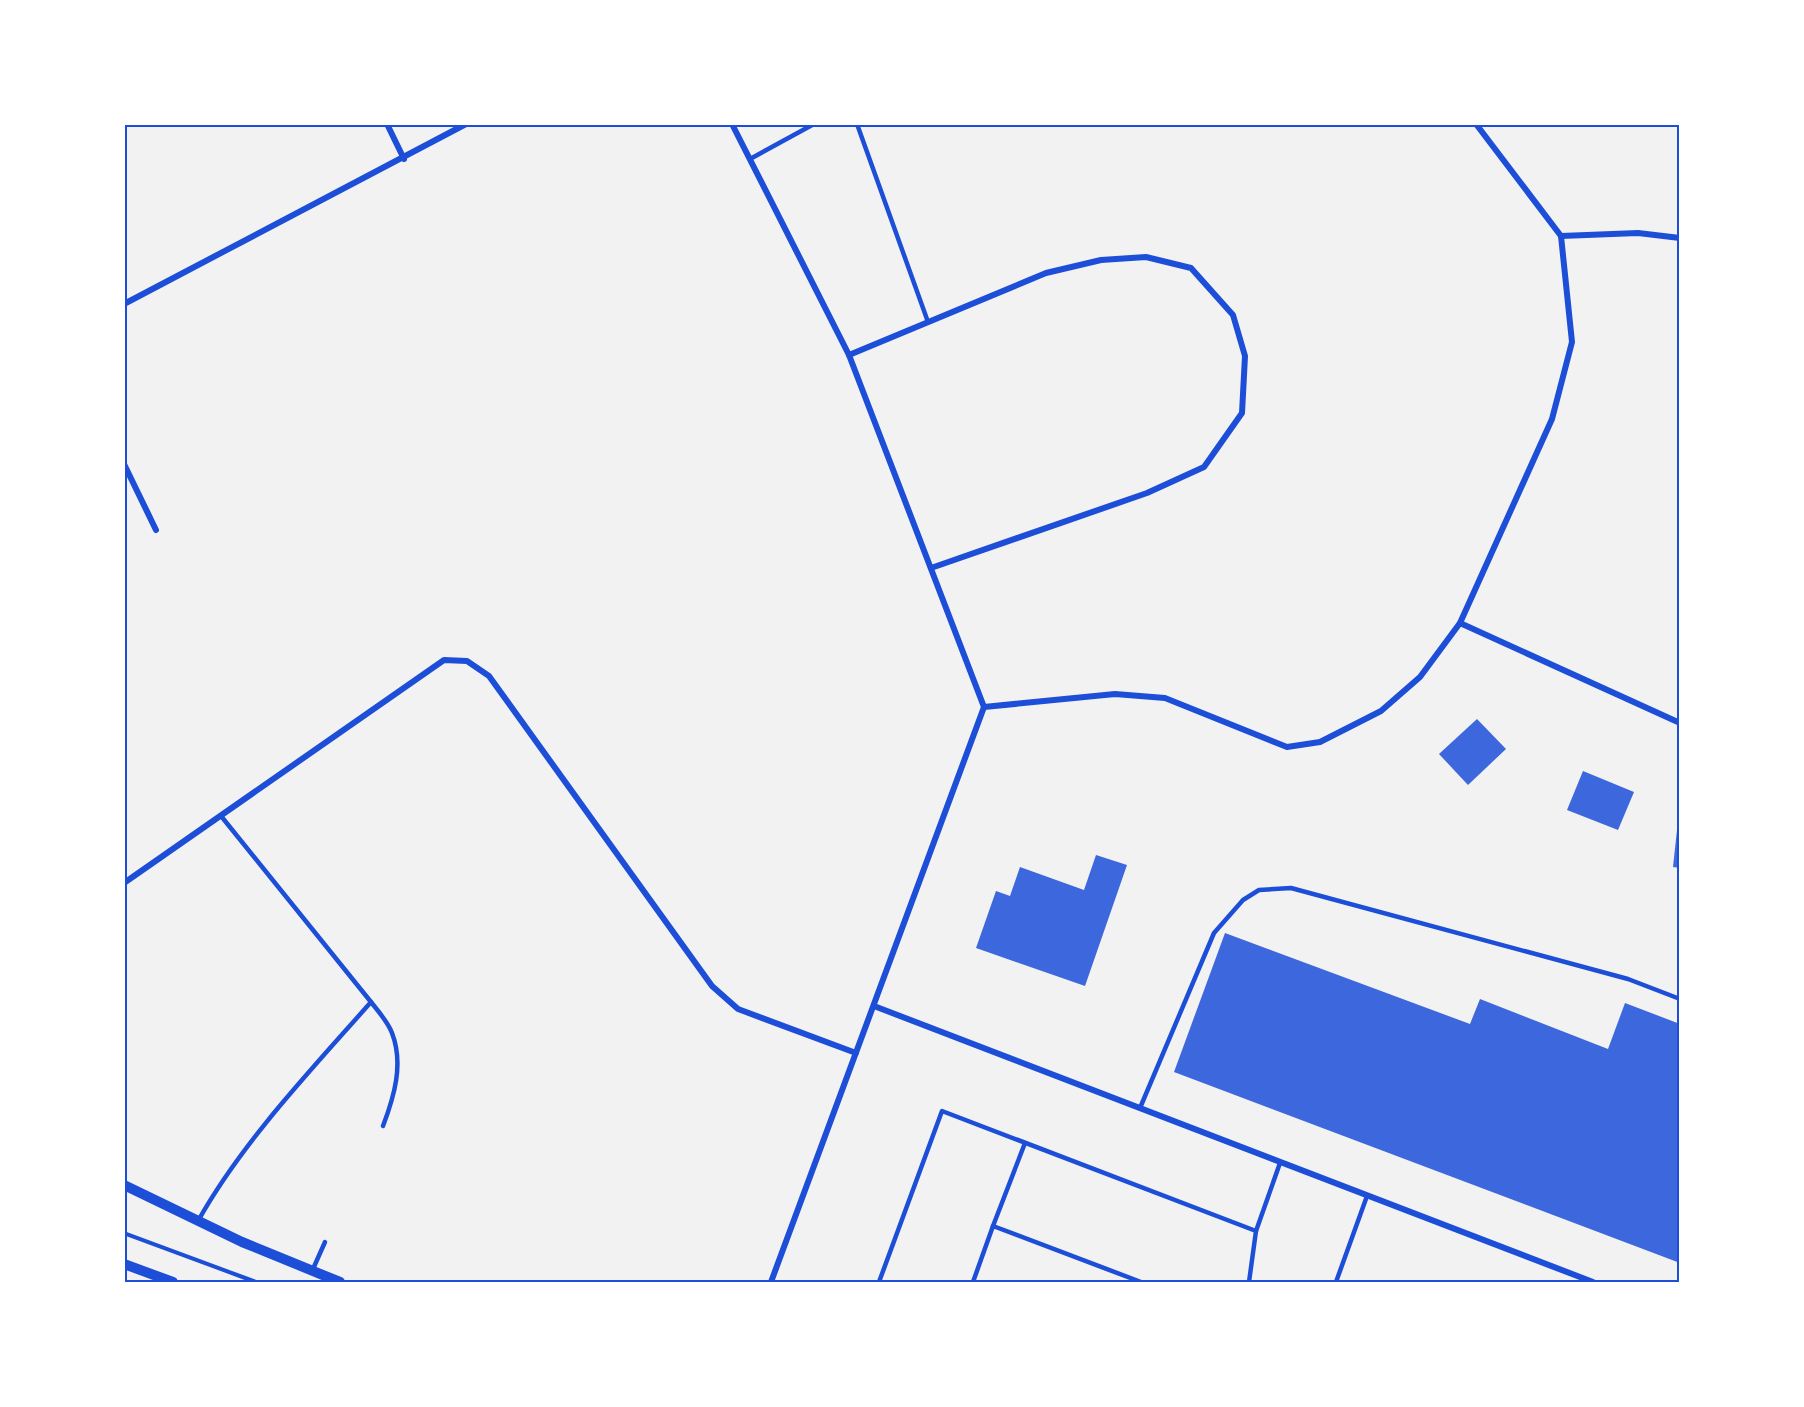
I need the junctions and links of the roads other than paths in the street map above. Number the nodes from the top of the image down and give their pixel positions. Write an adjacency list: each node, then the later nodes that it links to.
1 (387, 124): 7 (street)
2 (466, 124): 7 (street)
3 (732, 124): 8 (street)
4 (814, 124): 8 (lane)
5 (857, 124): 12 (lane)
6 (1476, 124): 9 (street)
7 (404, 159): 11 (street)
8 (750, 159): 13 (street)
9 (1561, 236): 10 (street); 17 (street)
10 (1680, 238)
11 (124, 304)
12 (928, 322): 13 (street); 16 (street)
13 (849, 355): 16 (street)
14 (124, 464): 15 (street)
15 (156, 530)
16 (931, 568): 18 (street)
17 (1460, 623): 18 (street); 19 (street)
18 (984, 707): 24 (street)
19 (1680, 723)
20 (221, 816): 21 (street); 23 (lane); 25 (street)
21 (124, 883)
22 (1680, 999): 26 (lane)
23 (371, 1002): 27 (lane); 32 (lane)
24 (874, 1006): 25 (street); 26 (street)
25 (856, 1053): 40 (street)
26 (1140, 1108): 29 (street)
27 (383, 1126)
28 (1025, 1143): 33 (lane); 34 (lane); 41 (lane)
29 (1280, 1163): 31 (street); 34 (lane)
30 (124, 1185): 32 (street)
31 (1366, 1196): 45 (lane); 46 (street)
32 (198, 1221): 37 (street)
33 (993, 1226): 42 (lane); 43 (lane)
34 (1256, 1231): 44 (lane)
35 (325, 1242): 37 (lane)
36 (124, 1264): 38 (street)
37 (312, 1271): 39 (street)
38 (173, 1282)
39 (340, 1282)
40 (771, 1282)
41 (879, 1282)
42 (973, 1282)
43 (1142, 1282)
44 (1249, 1282)
45 (1336, 1282)
46 (1593, 1282)

